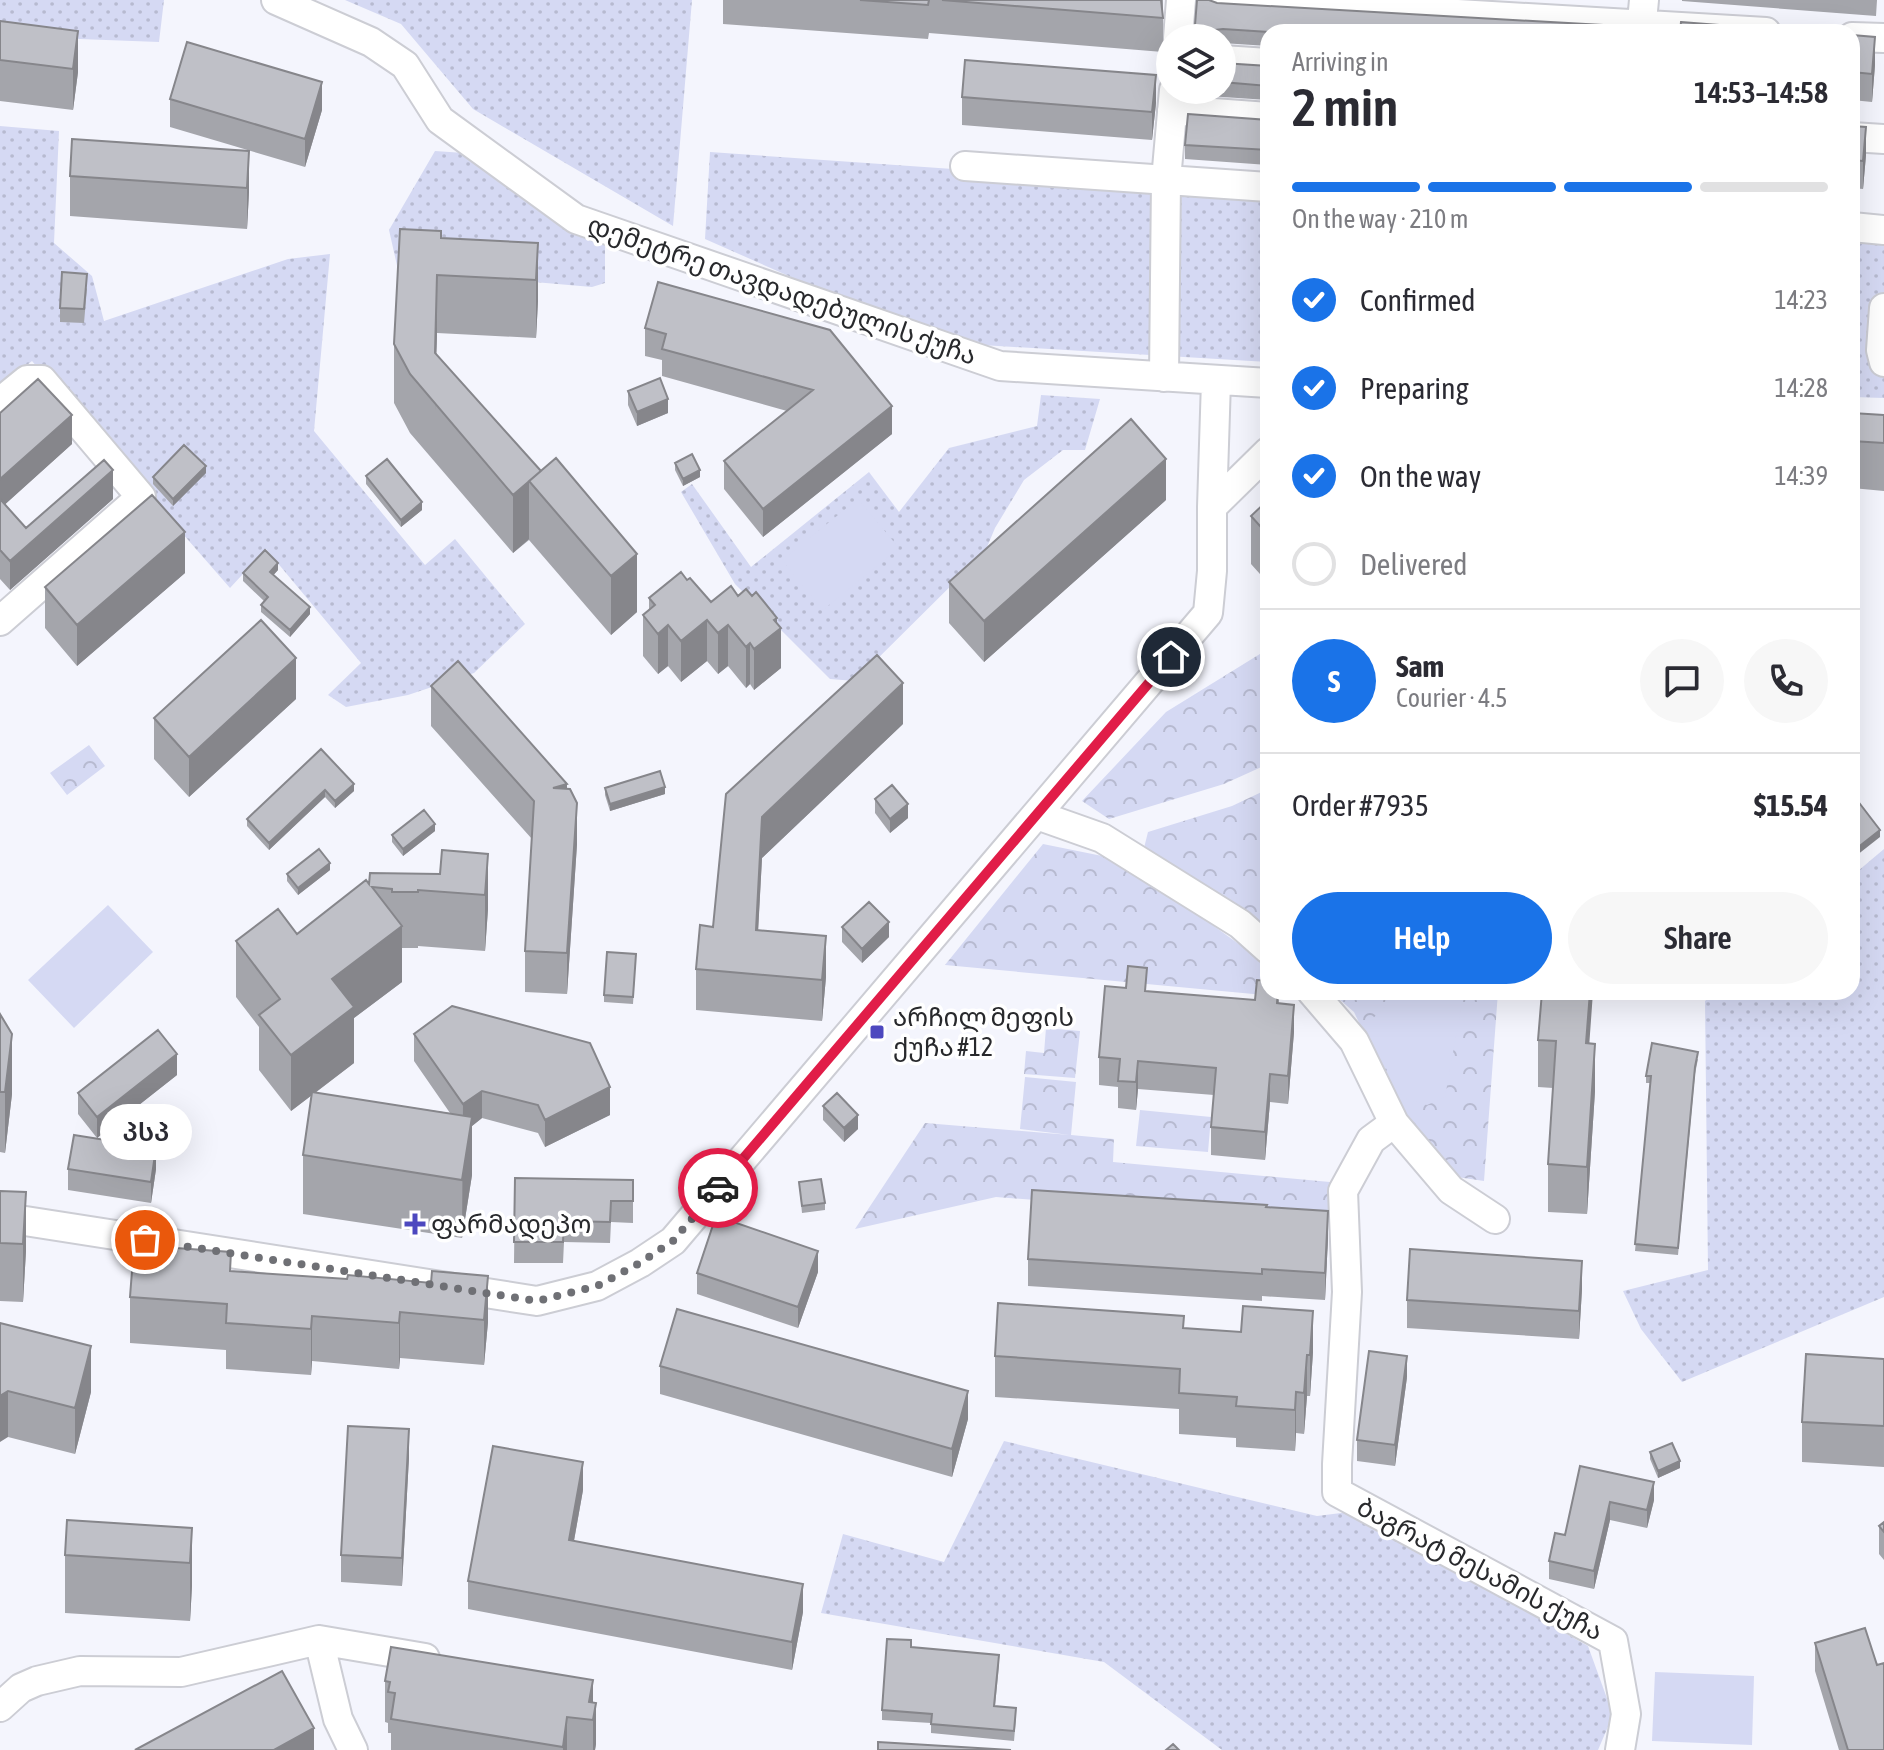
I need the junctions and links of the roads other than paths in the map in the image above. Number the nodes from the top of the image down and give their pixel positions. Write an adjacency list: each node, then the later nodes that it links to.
1 (276, 0): 24 (street, დემეტრე თავდადებულის ქუჩა)
2 (1181, 0): 6 (street)
3 (1218, 0): 4 (street)
4 (1416, 6): 5 (street)
5 (1642, 19): 7 (street)
6 (1179, 24)
7 (1690, 24)
8 (1860, 37): 9 (street)
9 (1884, 38)
10 (1236, 61): 11 (street)
11 (1260, 62)
12 (1173, 104): 18 (street)
13 (1195, 104): 14 (street)
14 (1260, 116)
15 (1860, 138): 16 (street)
16 (1884, 139)
17 (965, 166): 18 (street)
18 (1166, 180): 19 (street); 24 (street)
19 (1260, 186)
20 (1860, 228): 21 (street)
21 (1884, 230)
22 (1884, 308): 23 (street)
23 (1884, 362)
24 (1164, 377): 25 (street, დემეტრე თავდადებულის ქუჩა)
25 (1216, 381): 26 (street, დემეტრე თავდადებულის ქუჩა); 29 (street)
26 (1260, 383)
27 (0, 402): 30 (street)
28 (1260, 460): 29 (street)
29 (1212, 507): 31 (street)
30 (0, 621)
31 (1037, 815): 32 (street); 35 (street)
32 (1260, 942)
33 (1319, 1000): 34 (street)
34 (1394, 1123): 36 (street); 41 (street, ბაგრატ მესამის ქუჩა)
35 (0, 1217)
36 (1495, 1219)
37 (319, 1640): 38 (street); 39 (street); 40 (street)
38 (444, 1662)
39 (0, 1707)
40 (353, 1750)
41 (1620, 1750)

